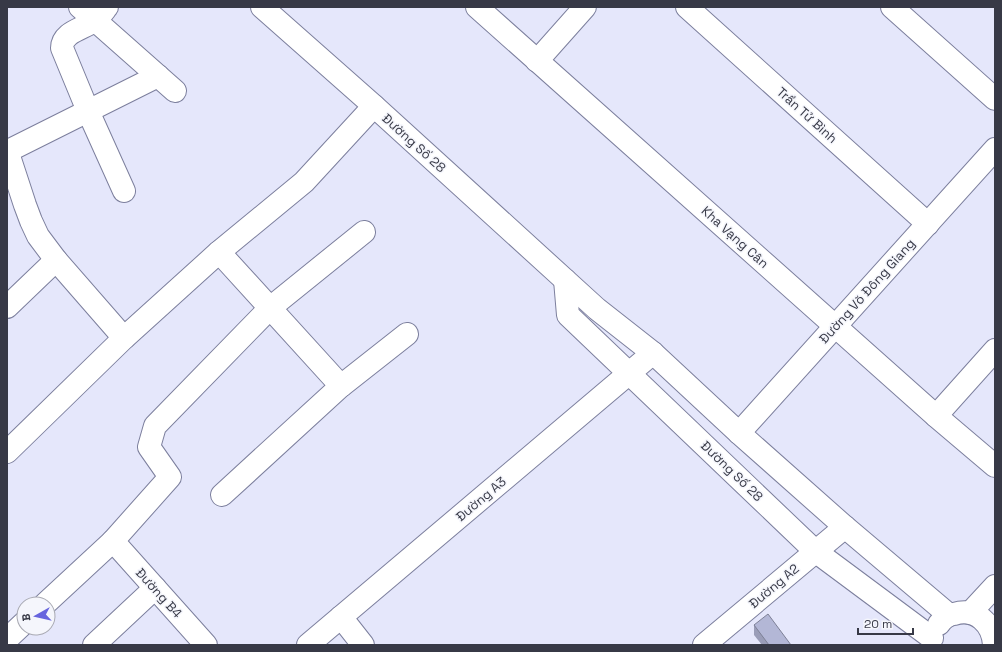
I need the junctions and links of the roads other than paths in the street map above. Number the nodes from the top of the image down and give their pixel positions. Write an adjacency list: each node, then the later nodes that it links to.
1 (262, 7): 11 (street, Đường Số 28)
2 (477, 7): 7 (street, Kha Vạng Cân)
3 (585, 7): 7 (street)
4 (687, 7): 16 (street, Trần Tử Bình)
5 (892, 7): 10 (street)
6 (94, 12): 8 (street); 12 (street)
7 (537, 61): 23 (street, Kha Vạng Cân)
8 (158, 76): 9 (street); 12 (street)
9 (175, 91)
10 (995, 99)
11 (374, 106): 18 (street); 20 (street, Đường Số 28)
12 (88, 112): 14 (street); 15 (street)
13 (995, 149): 16 (street, Đường Võ Đông Giang)
14 (7, 151): 19 (street)
15 (124, 190)
16 (928, 224): 23 (street, Đường Võ Đông Giang)
17 (364, 232): 22 (street)
18 (219, 252): 22 (street); 25 (street)
19 (56, 260): 21 (street); 25 (street)
20 (565, 280): 27 (street, Đường Số 28); 28 (street, Đường Số 28)
21 (7, 307)
22 (270, 308): 29 (street); 36 (street)
23 (835, 326): 30 (street, Kha Vạng Cân); 31 (street, Đường Võ Đông Giang)
24 (407, 334): 29 (street)
25 (124, 338): 32 (street)
26 (995, 350): 30 (street)
27 (653, 353): 28 (street, Đường A3); 31 (street, Đường Số 28)
28 (629, 374): 37 (street, Đường Số 28); 42 (street, Đường A3)
29 (341, 386): 34 (street)
30 (936, 416): 33 (street, Kha Vạng Cân)
31 (739, 433): 35 (street, Đường Số 28)
32 (7, 452)
33 (995, 466)
34 (222, 495)
35 (845, 527): 37 (street, Đường A2); 41 (street, Đường Số 28)
36 (112, 541): 39 (street, Đường B4); 40 (street)
37 (816, 551): 46 (street, Đường Số 28); 51 (street, Đường A2)
38 (995, 586): 41 (street)
39 (155, 588): 47 (street); 48 (street, Đường B4)
40 (54, 596)
41 (960, 614): 44 (street, Đường Số 28); 46 (street)
42 (341, 617): 49 (street, Đường A3); 50 (street)
43 (16, 631): 45 (street)
44 (994, 636)
45 (7, 639)
46 (932, 642)
47 (94, 645)
48 (206, 645)
49 (308, 645)
50 (363, 645)
51 (704, 645)

